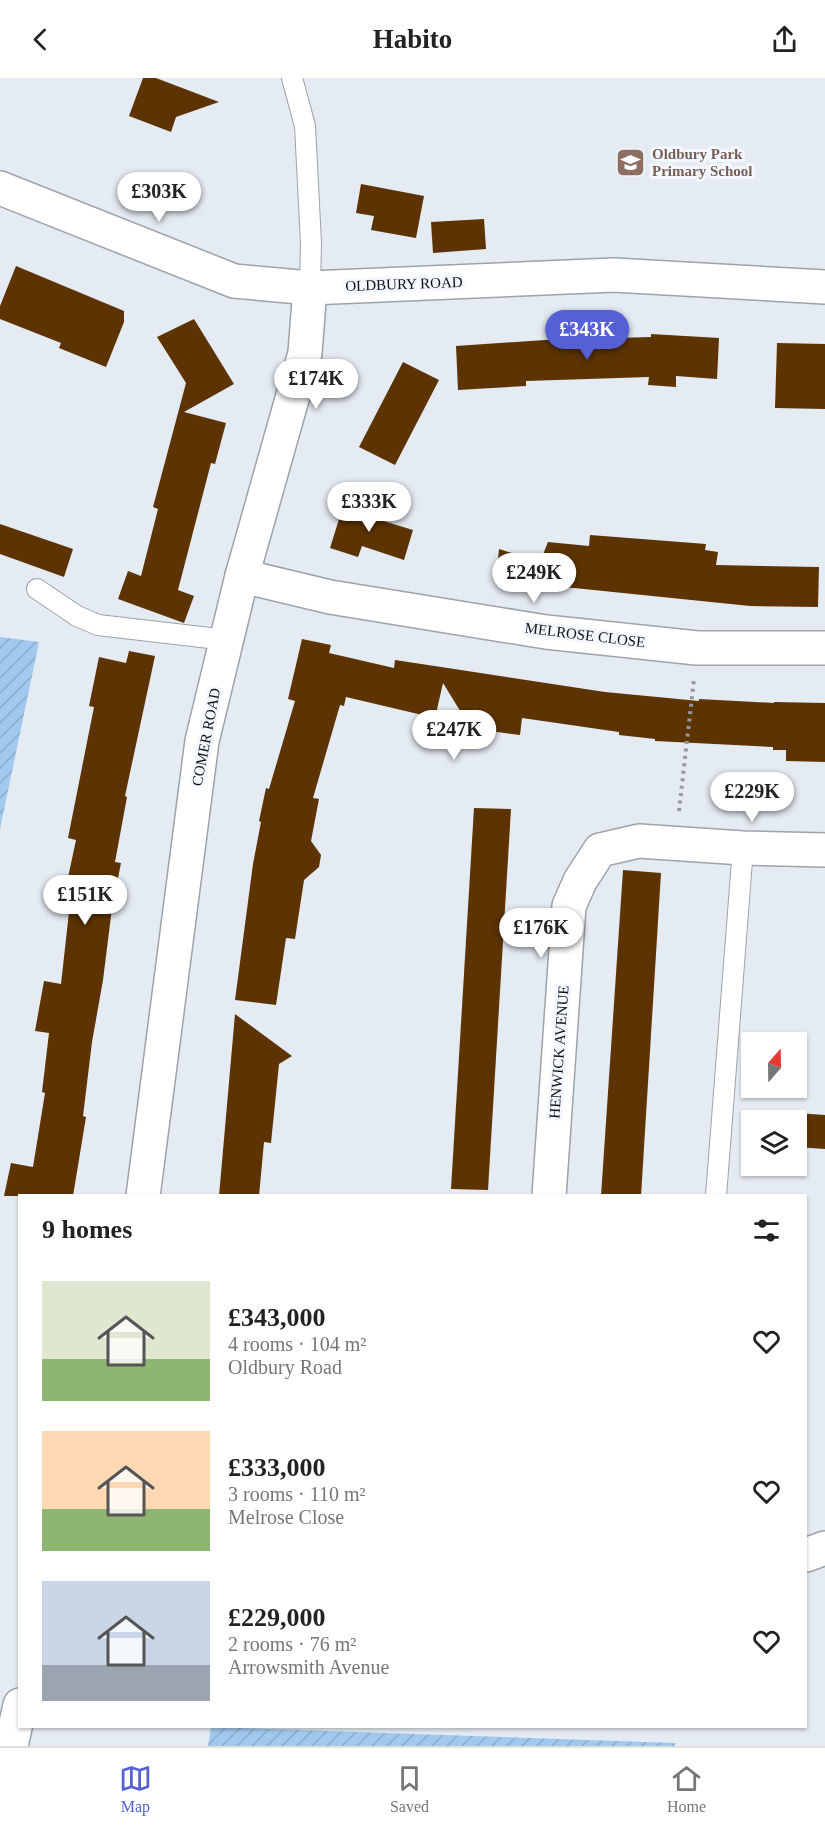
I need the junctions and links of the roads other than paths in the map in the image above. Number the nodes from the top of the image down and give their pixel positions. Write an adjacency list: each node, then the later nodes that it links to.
1 (292, 78): 4 (lane)
2 (0, 188): 4 (street, OLDBURY ROAD)
3 (825, 287): 4 (street, OLDBURY ROAD)
4 (310, 288): 5 (street, COMER ROAD)
5 (242, 576): 7 (street, COMER ROAD); 8 (street, MELROSE CLOSE)
6 (37, 589): 7 (lane)
7 (227, 640): 11 (street, COMER ROAD)
8 (825, 648)
9 (743, 848): 10 (street, HENWICK AVENUE); 12 (street, HENWICK AVENUE); 13 (lane)
10 (825, 850)
11 (143, 1194)
12 (549, 1194)
13 (716, 1194)
14 (825, 1548): 15 (street)
15 (807, 1555)
16 (18, 1714): 17 (street)
17 (11, 1746)

